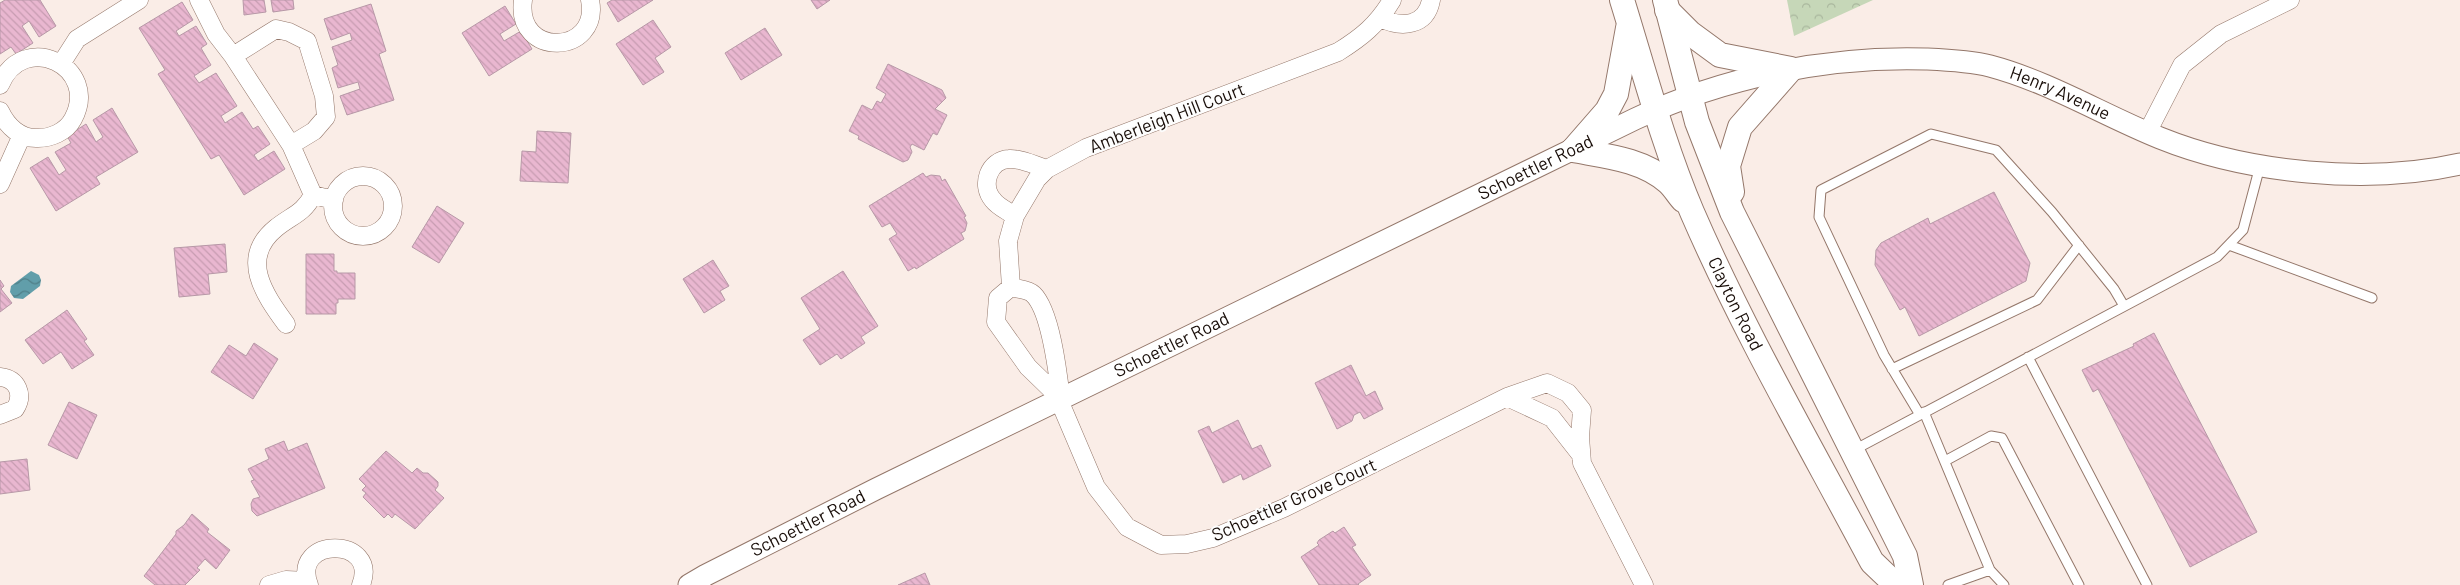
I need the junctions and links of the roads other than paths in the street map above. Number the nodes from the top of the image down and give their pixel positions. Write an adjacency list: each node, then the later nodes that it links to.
1 (139, 0): 12 (street)
2 (199, 0): 11 (street)
3 (523, 0): 4 (street)
4 (590, 0)
5 (1392, 0): 10 (street, Amberleigh Hill Court)
6 (1431, 0): 10 (street)
7 (2290, 0): 18 (street)
8 (1666, 5): 13 (main road); 15 (main road, Clayton Road)
9 (1626, 11): 16 (main road, Clayton Road); 21 (main road)
10 (1380, 18): 24 (street, Amberleigh Hill Court)
11 (233, 56): 20 (street); 20 (street)
12 (61, 64): 14 (street); 19 (street)
13 (1791, 69): 15 (street, Henry Avenue); 18 (street, Henry Avenue); 29 (main road)
14 (0, 85)
15 (1690, 97): 16 (street, Henry Avenue); 29 (main road, Clayton Road)
16 (1656, 109): 21 (street, Schoettler Road); 28 (main road, Clayton Road)
17 (0, 111): 19 (street)
18 (2147, 132): 23 (street, Henry Avenue)
19 (22, 135): 25 (street)
20 (292, 144): 26 (street)
21 (1573, 150): 28 (main road); 41 (street, Schoettler Road)
22 (2460, 164): 23 (street, Henry Avenue)
23 (2260, 166): 32 (lane)
24 (1047, 169): 30 (street, Amberleigh Hill Court); 30 (street)
25 (0, 184)
26 (313, 195): 27 (street); 36 (street)
27 (334, 200)
28 (1692, 212): 53 (main road, Clayton Road)
29 (1732, 212): 44 (main road, Clayton Road)
30 (1015, 216): 33 (street, Amberleigh Hill Court)
31 (2079, 245): 35 (lane); 38 (lane); 38 (lane)
32 (2229, 245): 34 (lane); 35 (lane)
33 (1011, 287): 41 (street); 41 (street)
34 (2372, 298)
35 (2124, 306): 37 (lane)
36 (286, 324)
37 (2028, 357): 42 (lane); 58 (lane)
38 (1892, 369): 42 (lane)
39 (0, 378): 43 (street)
40 (1506, 397): 41 (street, Schoettler Grove Court); 45 (street, Schoettler Grove Court); 45 (street, Schoettler Grove Court)
41 (1060, 400): 48 (street, Schoettler Road)
42 (1922, 414): 44 (lane); 46 (lane)
43 (0, 415)
44 (1851, 451): 54 (main road, Clayton Road)
45 (1582, 456): 52 (street, Schoettler Grove Court)
46 (1945, 461): 47 (lane); 57 (lane)
47 (1990, 570): 55 (lane); 56 (lane)
48 (702, 582)
49 (308, 583): 50 (street); 51 (street)
50 (270, 585)
51 (361, 585)
52 (1644, 585)
53 (1896, 585)
54 (1911, 585)
55 (1948, 585)
56 (2004, 585)
57 (2079, 585)
58 (2147, 585)

